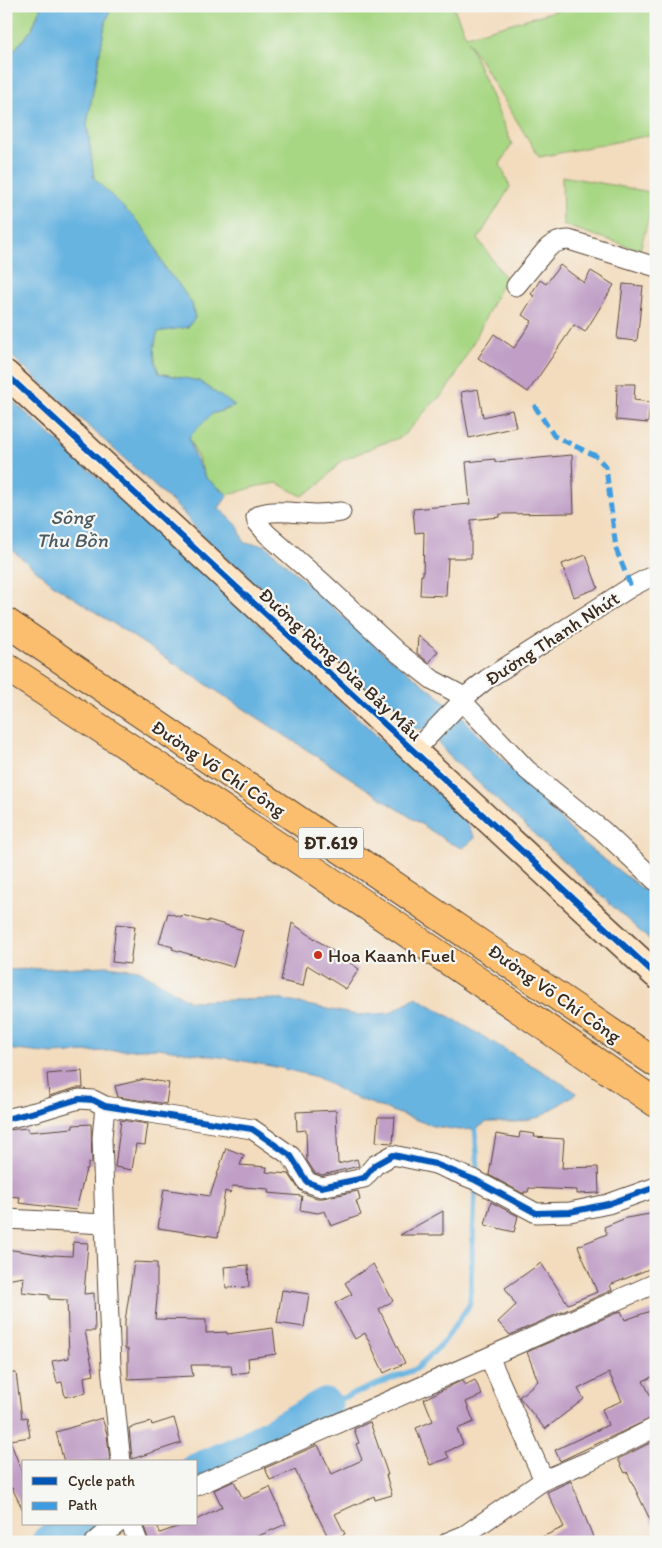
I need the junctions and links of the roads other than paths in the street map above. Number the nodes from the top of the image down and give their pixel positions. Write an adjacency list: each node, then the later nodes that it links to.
1 (656, 266): 2 (street)
2 (516, 286)
3 (6, 374): 11 (street, Đường Rừng Dừa Bảy Mẫu)
4 (341, 512): 9 (street)
5 (656, 574): 9 (street, Đường Thanh Nhứt)
6 (6, 622): 8 (main road, Đường Võ Chí Công / ĐT.619)
7 (6, 667): 10 (main road, Đường Võ Chí Công / ĐT.619)
8 (121, 701): 10 (street); 14 (main road, Đường Võ Chí Công / ĐT.619)
9 (461, 703): 11 (street, Đường Thanh Nhứt); 12 (street)
10 (102, 728): 15 (main road, Đường Võ Chí Công / ĐT.619)
11 (417, 748): 13 (street, Đường Rừng Dừa Bảy Mẫu)
12 (656, 881)
13 (656, 975)
14 (656, 1063)
15 (656, 1102)
16 (105, 1106): 17 (street); 18 (street); 20 (street)
17 (6, 1119)
18 (656, 1187)
19 (6, 1219): 20 (street)
20 (105, 1224): 24 (street)
21 (656, 1283): 22 (street)
22 (489, 1357): 25 (street); 26 (street)
23 (656, 1427): 25 (street)
24 (121, 1460)
25 (544, 1480): 31 (street)
26 (198, 1485)
27 (115, 1526): 29 (street)
28 (132, 1526): 30 (street)
29 (95, 1542)
30 (138, 1542)
31 (448, 1542)

